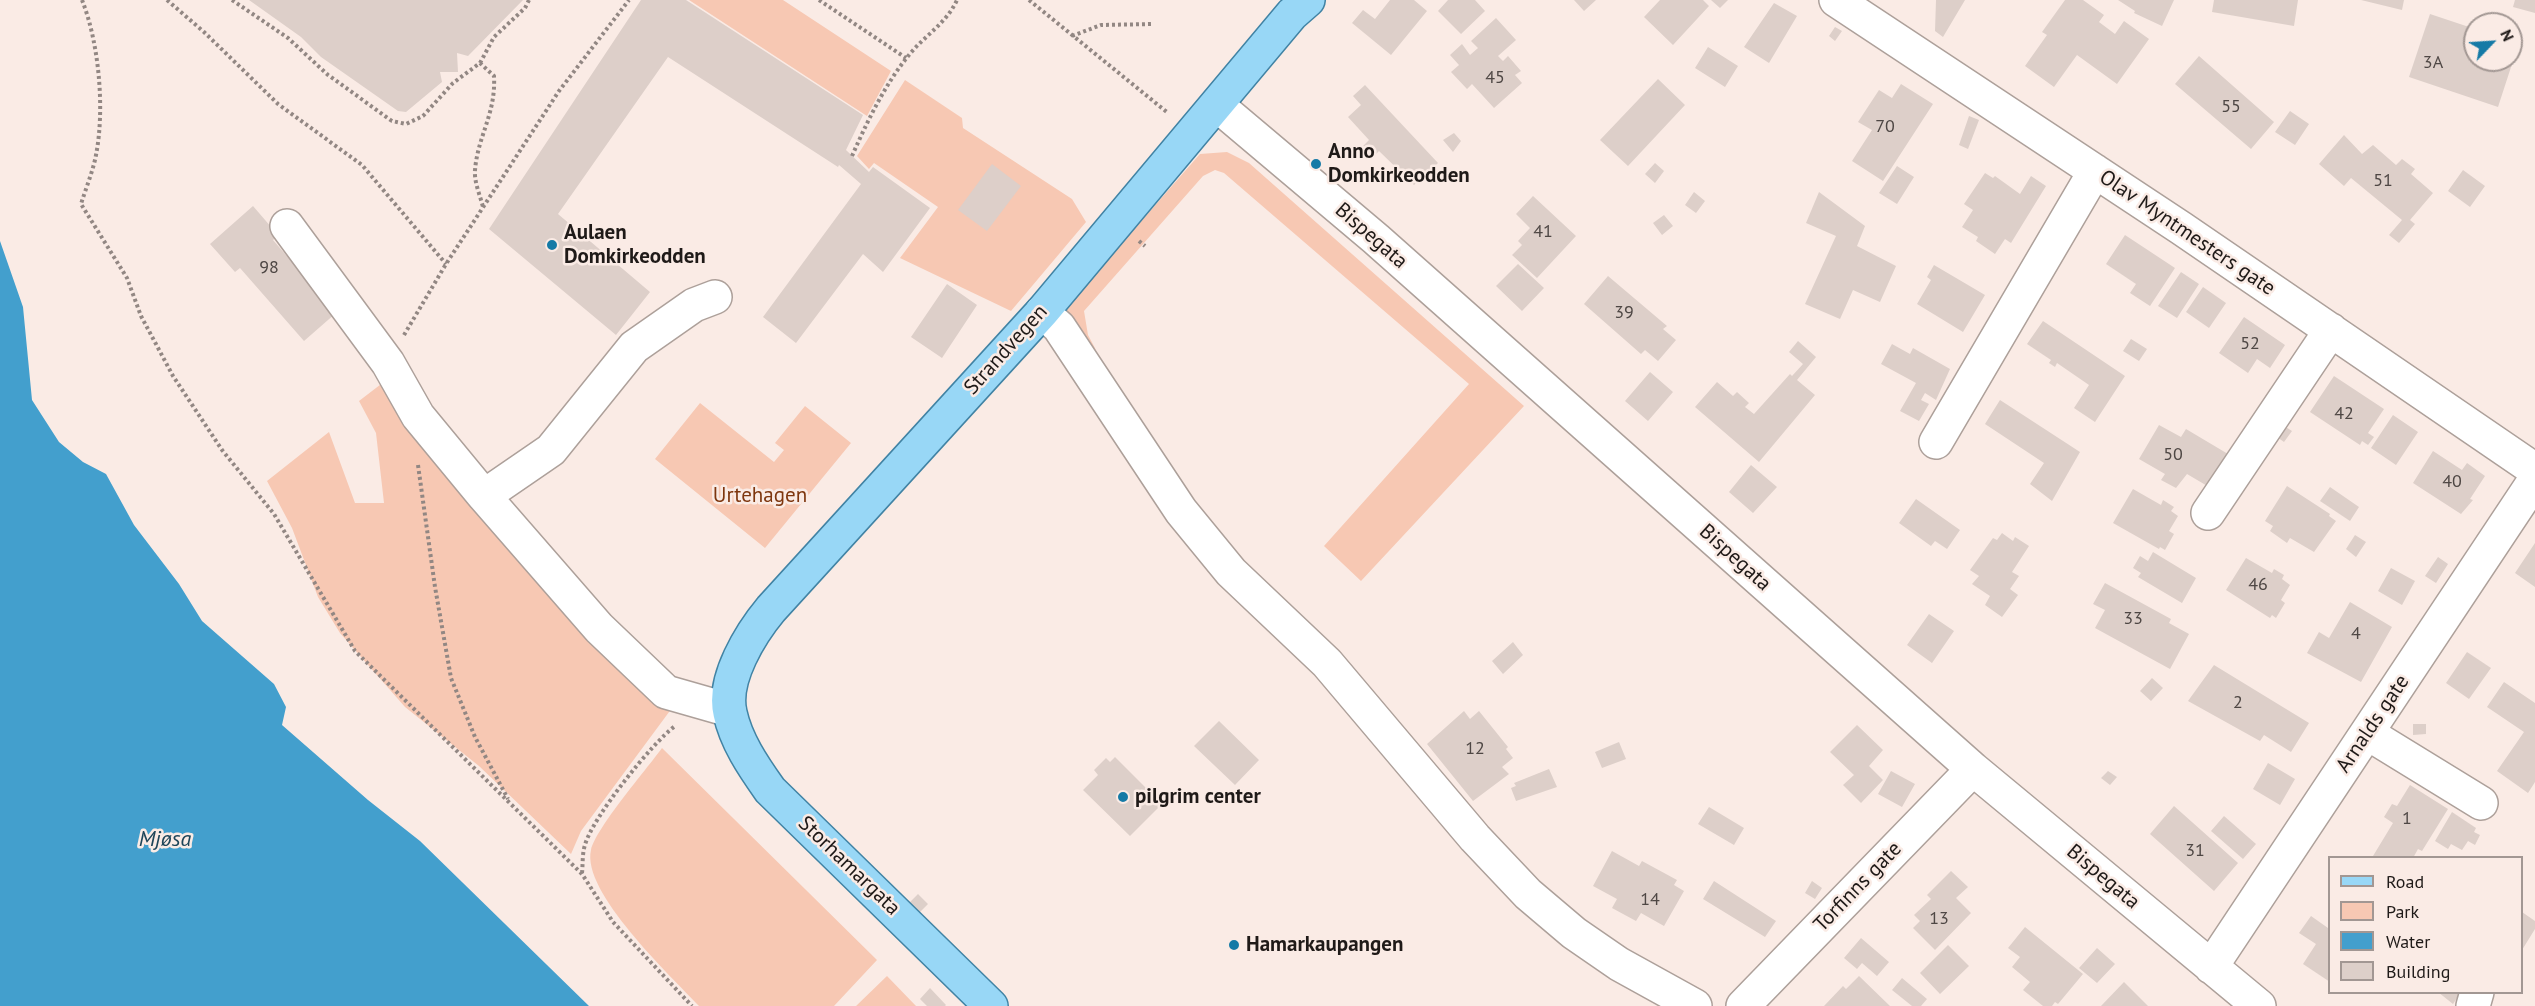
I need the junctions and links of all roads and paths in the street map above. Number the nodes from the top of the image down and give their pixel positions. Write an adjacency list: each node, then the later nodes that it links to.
1 (82, 0): 36 (path)
2 (167, 0): 21 (path)
3 (232, 0): 14 (path)
4 (529, 0): 14 (path)
5 (629, 0): 19 (path)
6 (819, 0): 13 (path)
7 (957, 0): 13 (path)
8 (1029, 0): 12 (path)
9 (1308, 0): 15 (main road, Strandvegen)
10 (1836, 0): 18 (street, Olav Myntmesters gate)
11 (1153, 24): 12 (path)
12 (1072, 36): 16 (path)
13 (906, 58): 17 (path)
14 (480, 63): 19 (path)
15 (1217, 105): 16 (main road, Strandvegen); 35 (street, Bispegata)
16 (1193, 133): 23 (main road, Strandvegen)
17 (852, 156)
18 (2095, 171): 24 (street, Olav Myntmesters gate); 26 (street)
19 (483, 207): 21 (path)
20 (287, 226): 25 (street)
21 (446, 264): 25 (path)
22 (715, 297): 30 (street)
23 (1042, 312): 32 (main road, Strandvegen); 42 (street)
24 (2331, 330): 28 (street, Olav Myntmesters gate); 31 (street)
25 (388, 363): 30 (street)
26 (1936, 442)
27 (417, 458): 36 (path)
28 (2535, 470)
29 (2535, 480): 34 (street, Arnalds gate)
30 (484, 496): 32 (street)
31 (2208, 513)
32 (729, 710): 41 (main road, Storhamargata)
33 (682, 722): 38 (path)
34 (2367, 733): 37 (street); 39 (street, Arnalds gate)
35 (1972, 769): 39 (street, Bispegata); 43 (street, Torfinns gate)
36 (510, 802): 38 (path)
37 (2481, 803)
38 (582, 874): 40 (path)
39 (2211, 968): 44 (street, Bispegata)
40 (692, 1006)
41 (991, 1006)
42 (1695, 1006)
43 (1743, 1006)
44 (2259, 1006)

